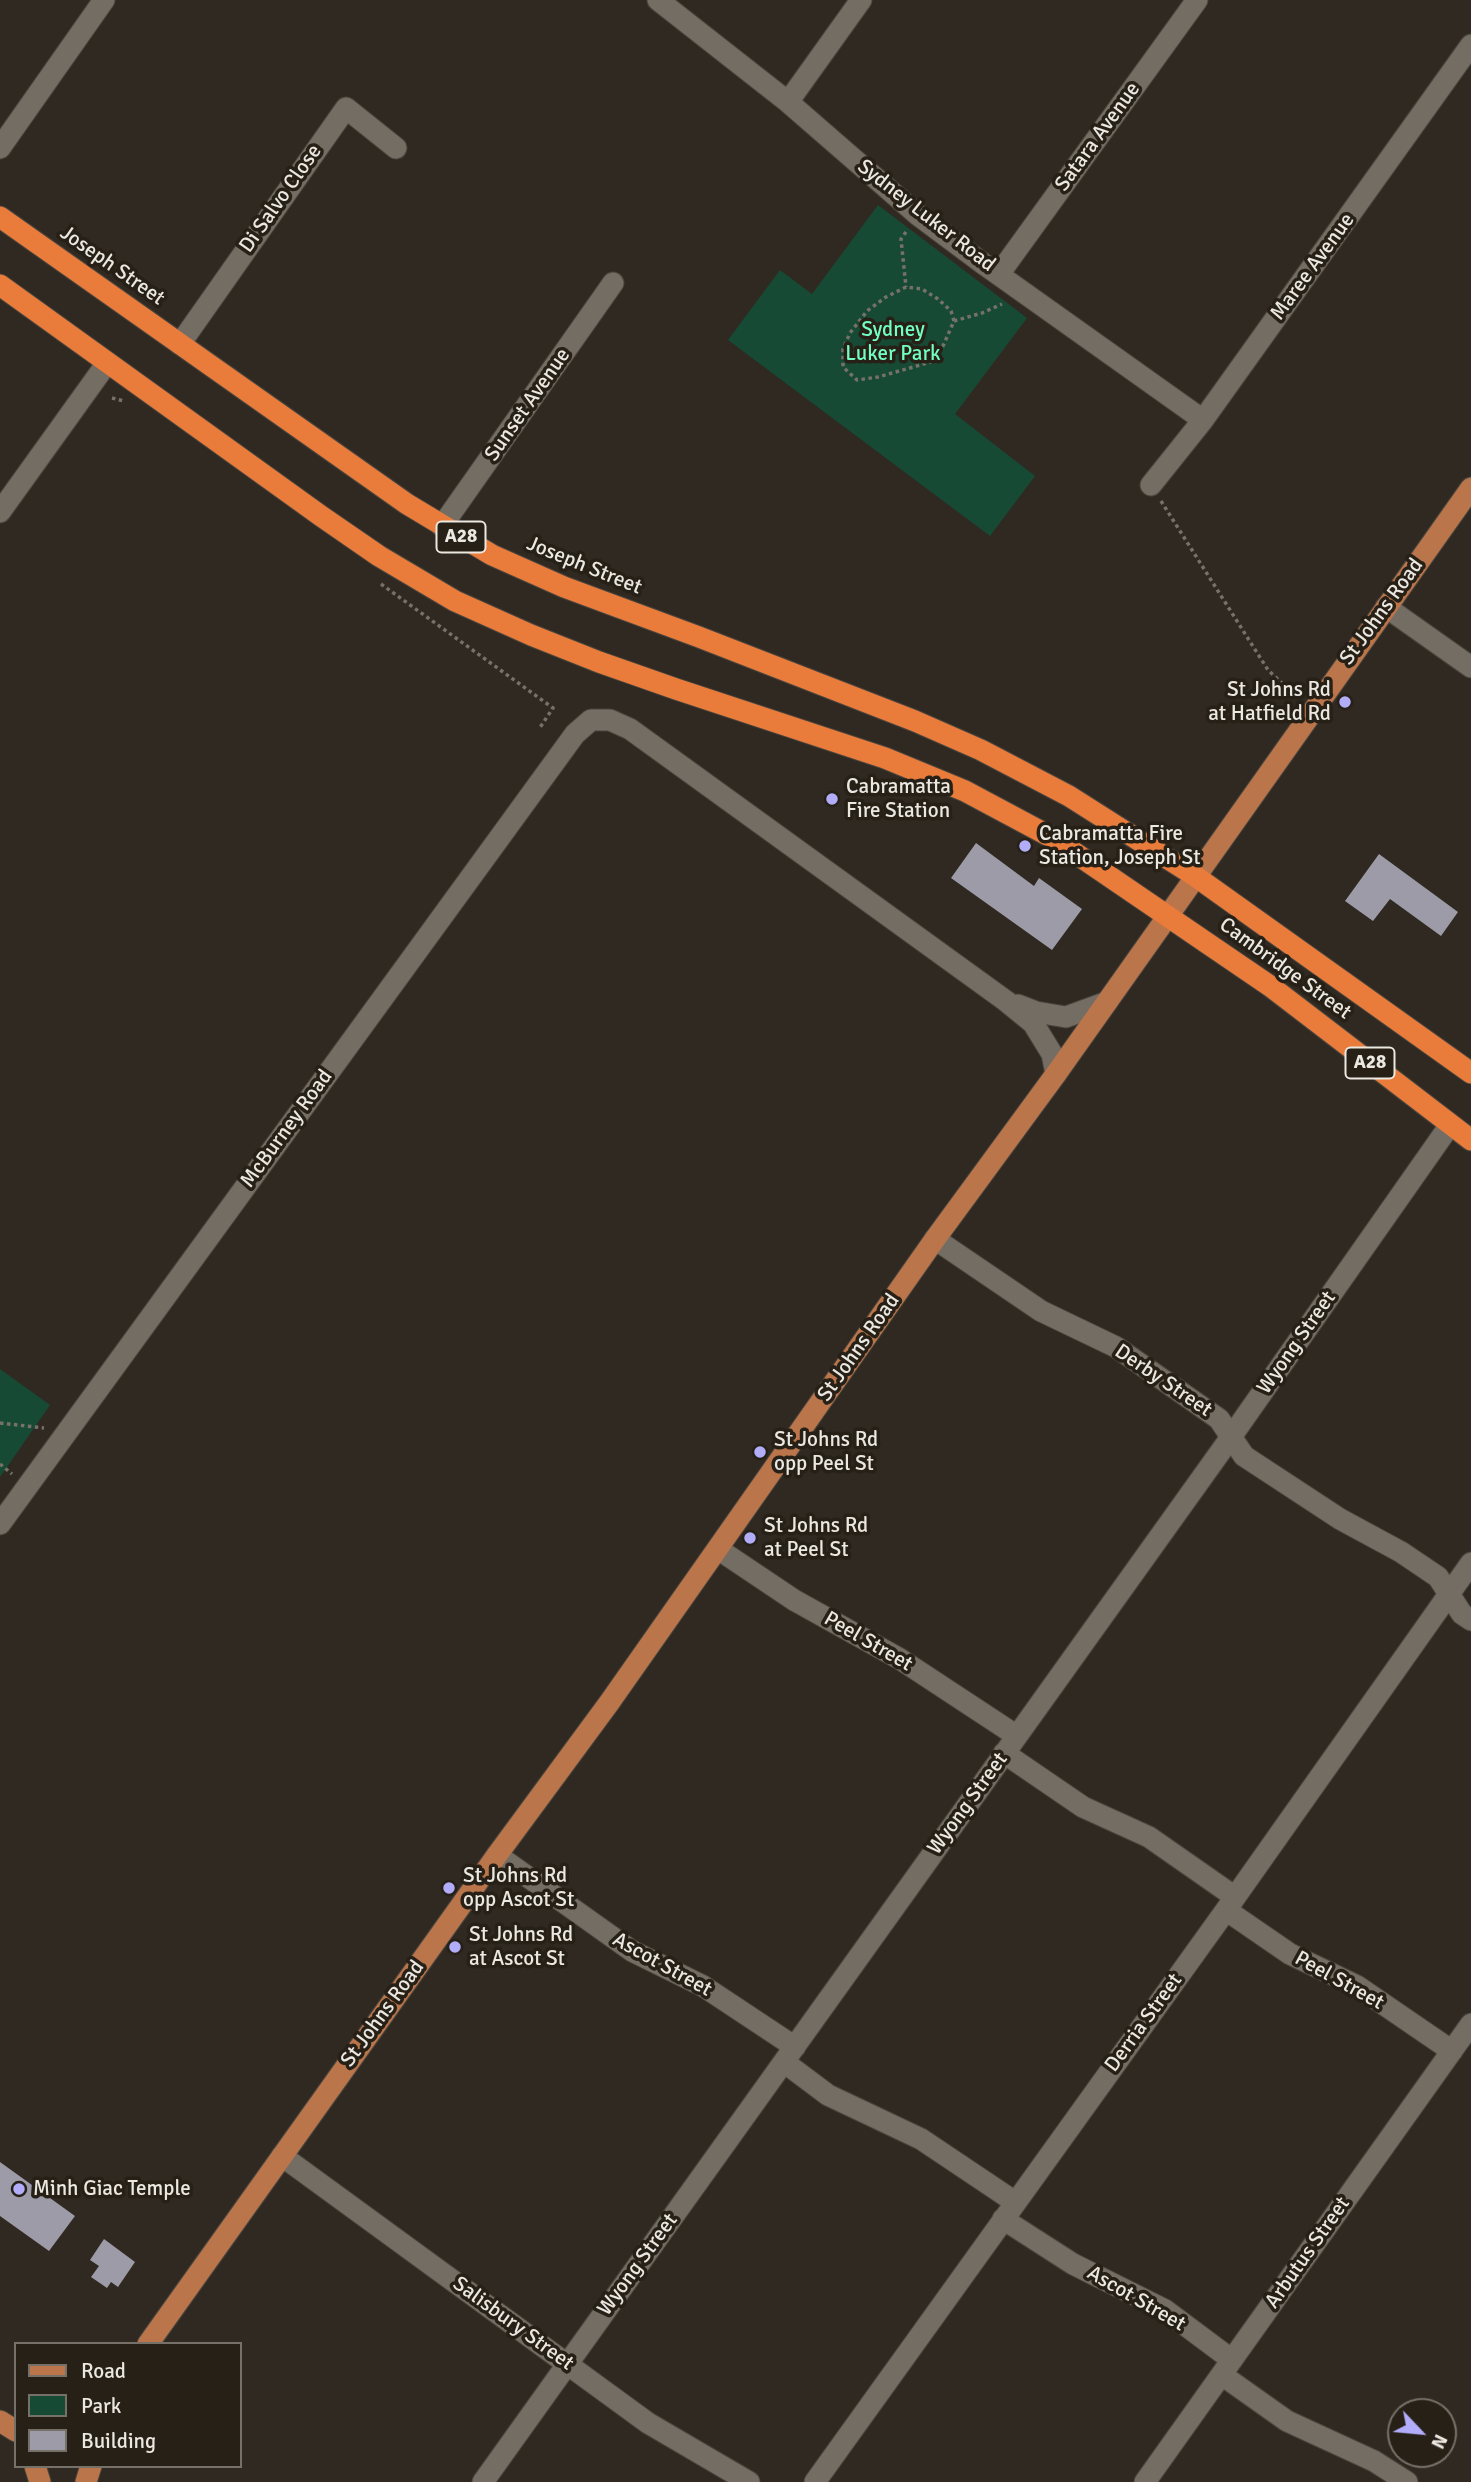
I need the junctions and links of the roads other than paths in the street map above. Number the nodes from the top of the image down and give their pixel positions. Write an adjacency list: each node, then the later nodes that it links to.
1 (104, 0): 7 (street)
2 (658, 0): 6 (street, Sydney Luker Road)
3 (861, 0): 6 (street)
4 (1197, 0): 10 (street, Satara Avenue)
5 (1471, 45): 15 (street, Maree Avenue)
6 (788, 103): 10 (street, Sydney Luker Road)
7 (0, 148)
8 (396, 148): 13 (street, Di Salvo Close)
9 (0, 217): 13 (highway, Joseph Street / A28)
10 (999, 274): 15 (street, Sydney Luker Road)
11 (614, 283): 19 (street, Sunset Avenue)
12 (0, 285): 14 (highway, A28)
13 (180, 344): 19 (highway, Joseph Street / A28)
14 (107, 363): 18 (street); 23 (highway, A28)
15 (1203, 419): 16 (street, Maree Avenue)
16 (1150, 485)
17 (1471, 488): 20 (main road, St Johns Road)
18 (0, 512)
19 (442, 526): 22 (highway, Joseph Street / A28)
20 (1386, 607): 21 (street); 22 (main road, St Johns Road)
21 (1471, 667)
22 (1195, 876): 23 (main road, St Johns Road); 26 (highway, Cambridge Street / A28)
23 (1168, 915): 25 (main road, St Johns Road); 28 (highway, Cambridge Street / A28)
24 (1006, 1001): 25 (street); 27 (street); 32 (street, McBurney Road)
25 (1107, 1002): 27 (main road, St Johns Road)
26 (1471, 1073)
27 (1056, 1074): 30 (main road, St Johns Road)
28 (1450, 1125): 29 (highway, Cambridge Street / A28); 31 (street, Wyong Street)
29 (1471, 1140)
30 (935, 1239): 31 (street, Derby Street); 33 (main road, St Johns Road)
31 (1231, 1437): 35 (street, Derby Street); 37 (street, Wyong Street)
32 (0, 1524)
33 (718, 1549): 37 (street, Peel Street); 39 (main road, St Johns Road)
34 (1471, 1563): 35 (street, Derria Street)
35 (1449, 1594): 36 (street, Derby Street); 40 (street, Derria Street)
36 (1471, 1620)
37 (1017, 1736): 38 (street, Wyong Street)
38 (1004, 1753): 40 (street, Peel Street); 43 (street, Wyong Street)
39 (497, 1855): 43 (street, Ascot Street); 44 (main road, St Johns Road)
40 (1231, 1904): 42 (street, Peel Street); 45 (street, Derria Street)
41 (1471, 2024): 42 (street, Arbutus Street)
42 (1452, 2051): 48 (street, Arbutus Street)
43 (789, 2055): 45 (street, Ascot Street); 47 (street, Wyong Street)
44 (282, 2156): 46 (main road, St Johns Road); 47 (street, Salisbury Street)
45 (1009, 2211): 48 (street, Ascot Street); 51 (street, Derria Street)
46 (149, 2342)
47 (567, 2363): 49 (street, Wyong Street); 50 (street, Salisbury Street)
48 (1227, 2367): 52 (street, Arbutus Street); 53 (street, Ascot Street)
49 (483, 2482)
50 (749, 2482)
51 (816, 2482)
52 (1145, 2482)
53 (1407, 2482)

